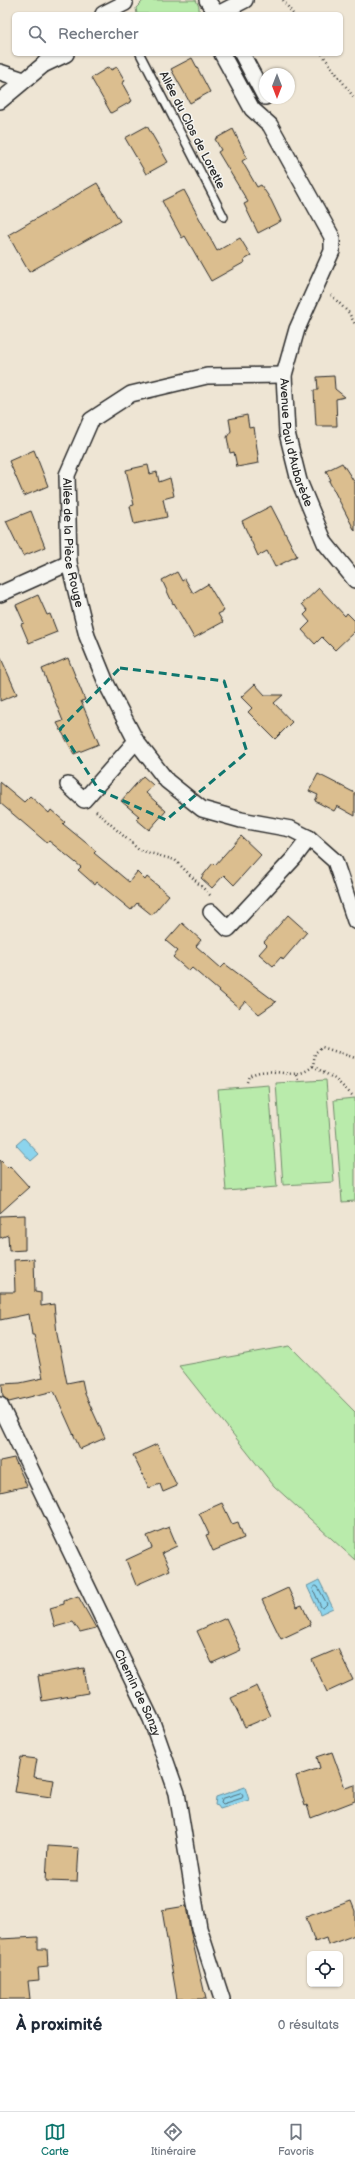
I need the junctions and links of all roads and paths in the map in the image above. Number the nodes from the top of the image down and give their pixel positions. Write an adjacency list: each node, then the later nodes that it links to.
1 (207, 0): 6 (street)
2 (245, 0): 7 (street)
3 (283, 0): 8 (path)
4 (126, 6): 5 (street)
5 (109, 12)
6 (216, 12)
7 (221, 12)
8 (292, 12)
9 (51, 56): 15 (street)
10 (62, 56): 15 (street)
11 (141, 56): 23 (lane, Allée du Clos de Lorette)
12 (223, 56): 22 (street, Avenue Paul d'Aubarède)
13 (243, 56): 18 (street, Avenue Paul d'Aubarède)
14 (323, 56): 19 (path)
15 (42, 66): 17 (street)
16 (0, 72): 17 (street)
17 (24, 80): 20 (street)
18 (259, 87)
19 (355, 99)
20 (0, 101)
21 (266, 104): 22 (street, Avenue Paul d'Aubarède)
22 (270, 125): 24 (street, Avenue Paul d'Aubarède)
23 (224, 217)
24 (317, 282): 25 (path); 26 (street, Avenue Paul d'Aubarède)
25 (355, 324)
26 (284, 375): 27 (street, Allée de la Pièce Rouge); 28 (street, Avenue Paul d'Aubarède)
27 (69, 563): 29 (street); 30 (street, Allée de la Pièce Rouge)
28 (355, 580)
29 (0, 594)
30 (136, 742): 32 (street); 33 (street, Allée de la Pièce Rouge)
31 (68, 785): 32 (street)
32 (84, 800): 34 (path)
33 (309, 838): 34 (street); 35 (street, Allée de la Pièce Rouge)
34 (211, 912)
35 (355, 921)
36 (355, 1058): 37 (path)
37 (314, 1066): 38 (path); 41 (path)
38 (297, 1074): 39 (path); 40 (path)
39 (299, 1080)
40 (247, 1082)
41 (352, 1096)
42 (0, 1405): 43 (street, Chemin de Sanzy)
43 (222, 1999)

